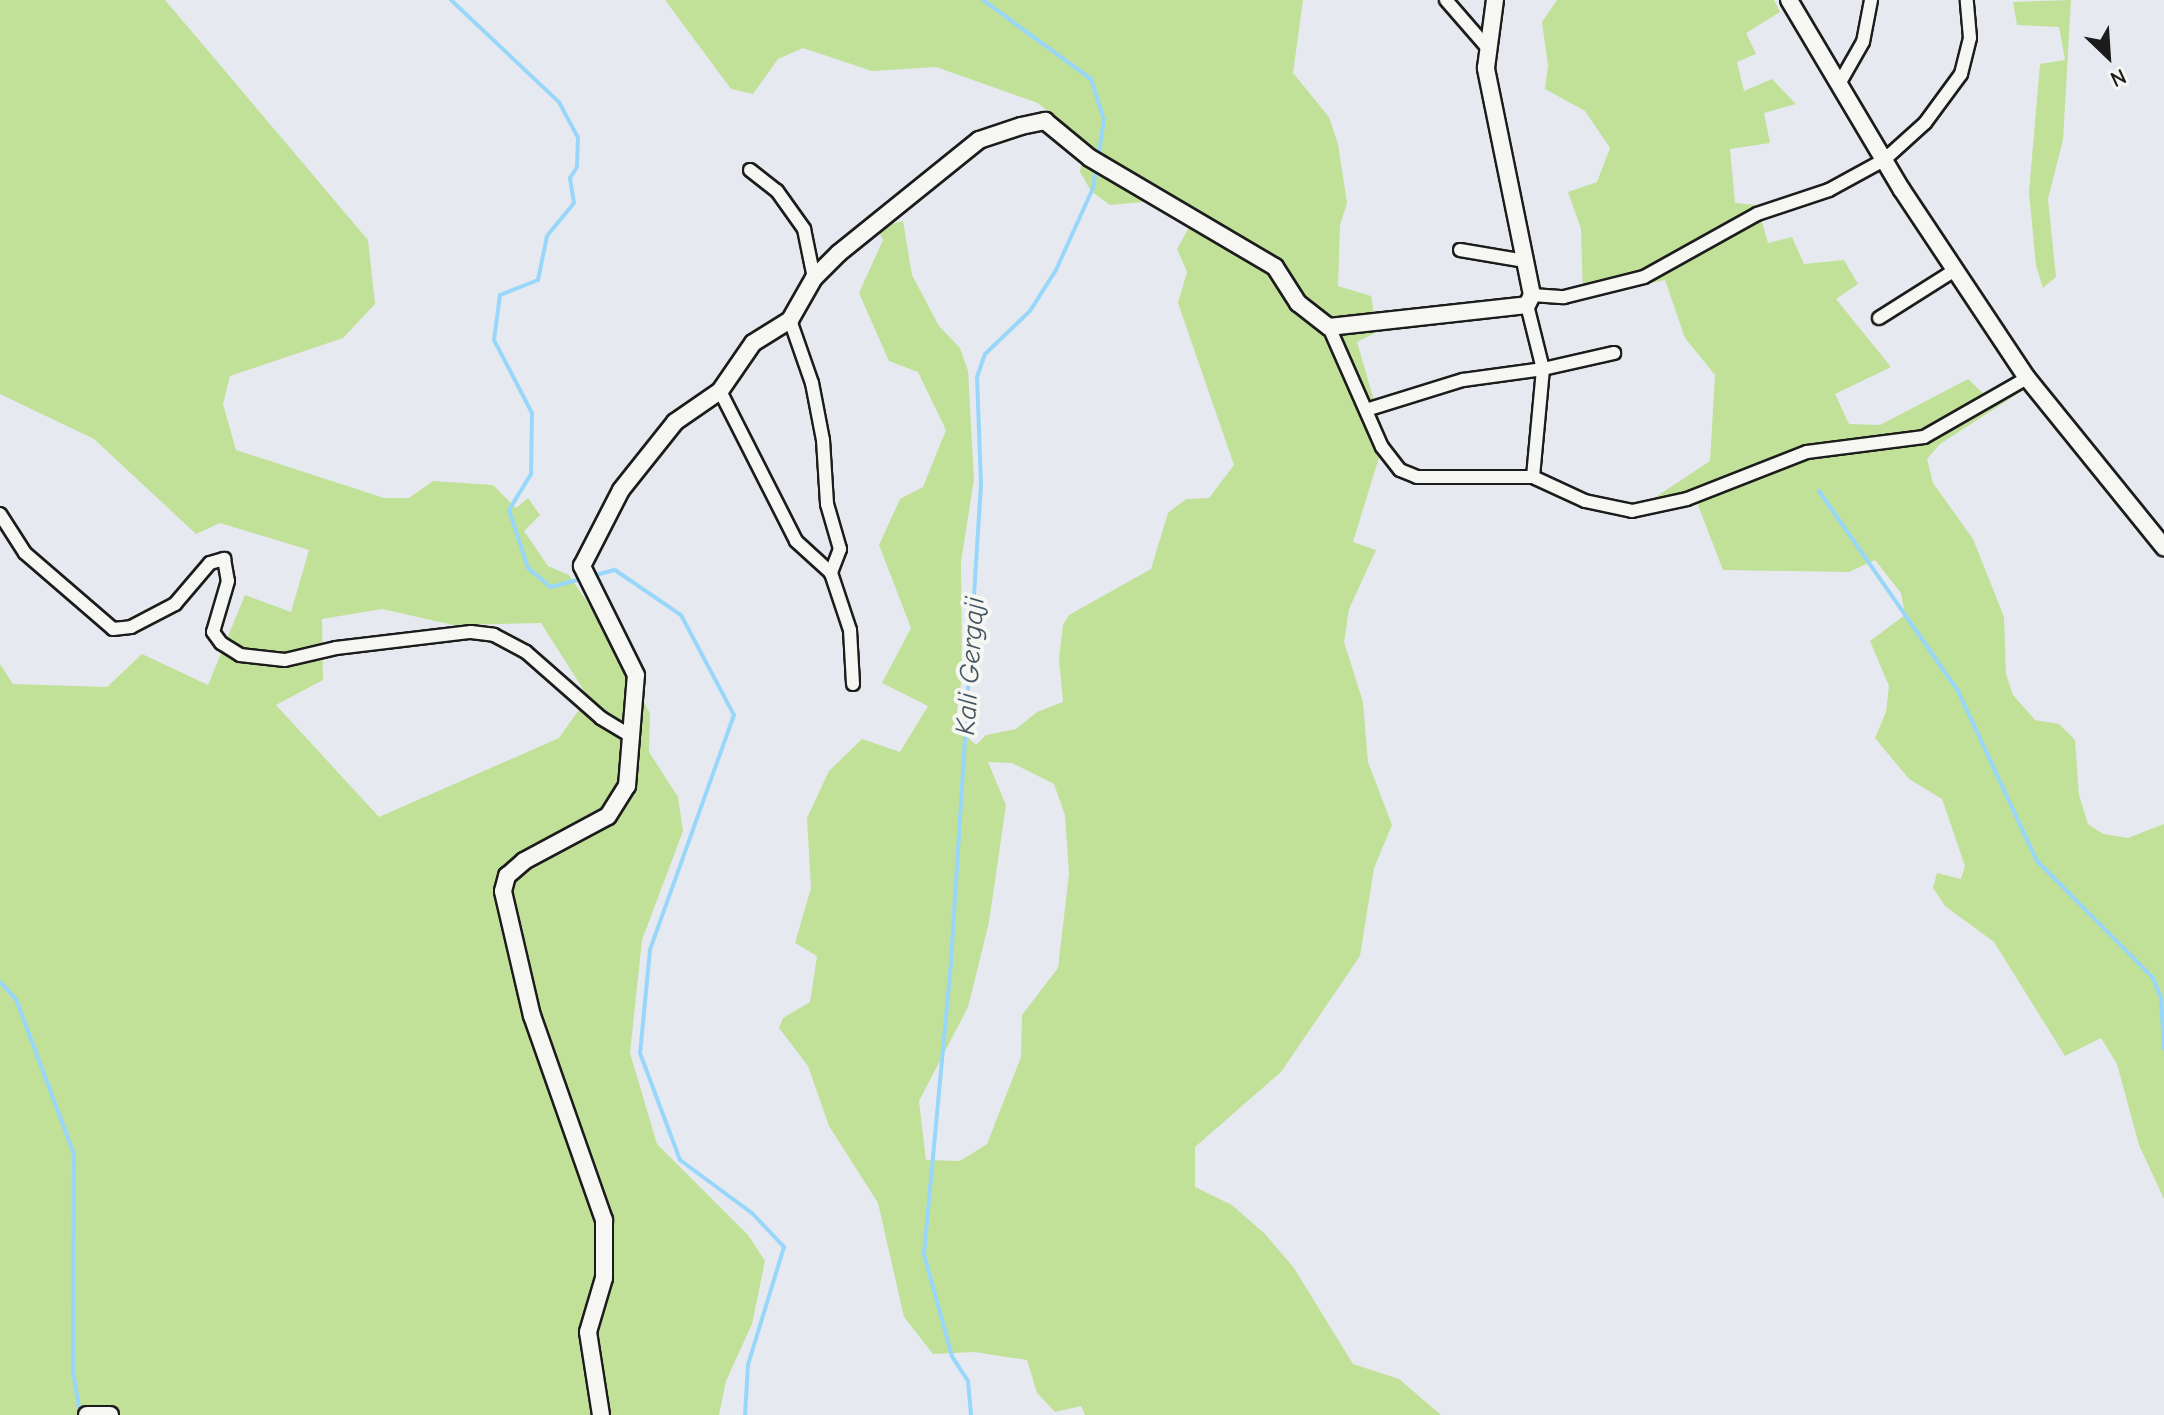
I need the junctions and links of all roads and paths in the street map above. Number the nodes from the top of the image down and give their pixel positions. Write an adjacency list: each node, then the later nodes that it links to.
1 (1446, 0): 6 (street)
2 (1495, 0): 6 (street)
3 (1789, 0): 7 (street)
4 (1871, 0): 7 (street)
5 (1967, 0): 8 (street)
6 (1486, 46): 11 (street)
7 (1839, 84): 8 (street)
8 (1884, 160): 12 (street); 14 (street)
9 (750, 170): 13 (street)
10 (1460, 250): 11 (street)
11 (1525, 261): 14 (street)
12 (1955, 270): 15 (street); 20 (street)
13 (814, 278): 16 (street); 17 (street)
14 (1529, 300): 17 (street); 19 (street)
15 (1879, 318)
16 (790, 320): 21 (street); 26 (street)
17 (1329, 327): 22 (street)
18 (1614, 353): 19 (street)
19 (1543, 369): 22 (street); 23 (street)
20 (2027, 378): 23 (street); 25 (street)
21 (720, 391): 26 (street); 28 (street)
22 (1366, 410): 23 (street)
23 (1533, 477)
24 (0, 514): 28 (street)
25 (2164, 547)
26 (831, 573): 27 (street)
27 (853, 684)
28 (633, 737): 31 (street)
29 (89, 1414): 30 (street)
30 (110, 1415)
31 (601, 1415)

